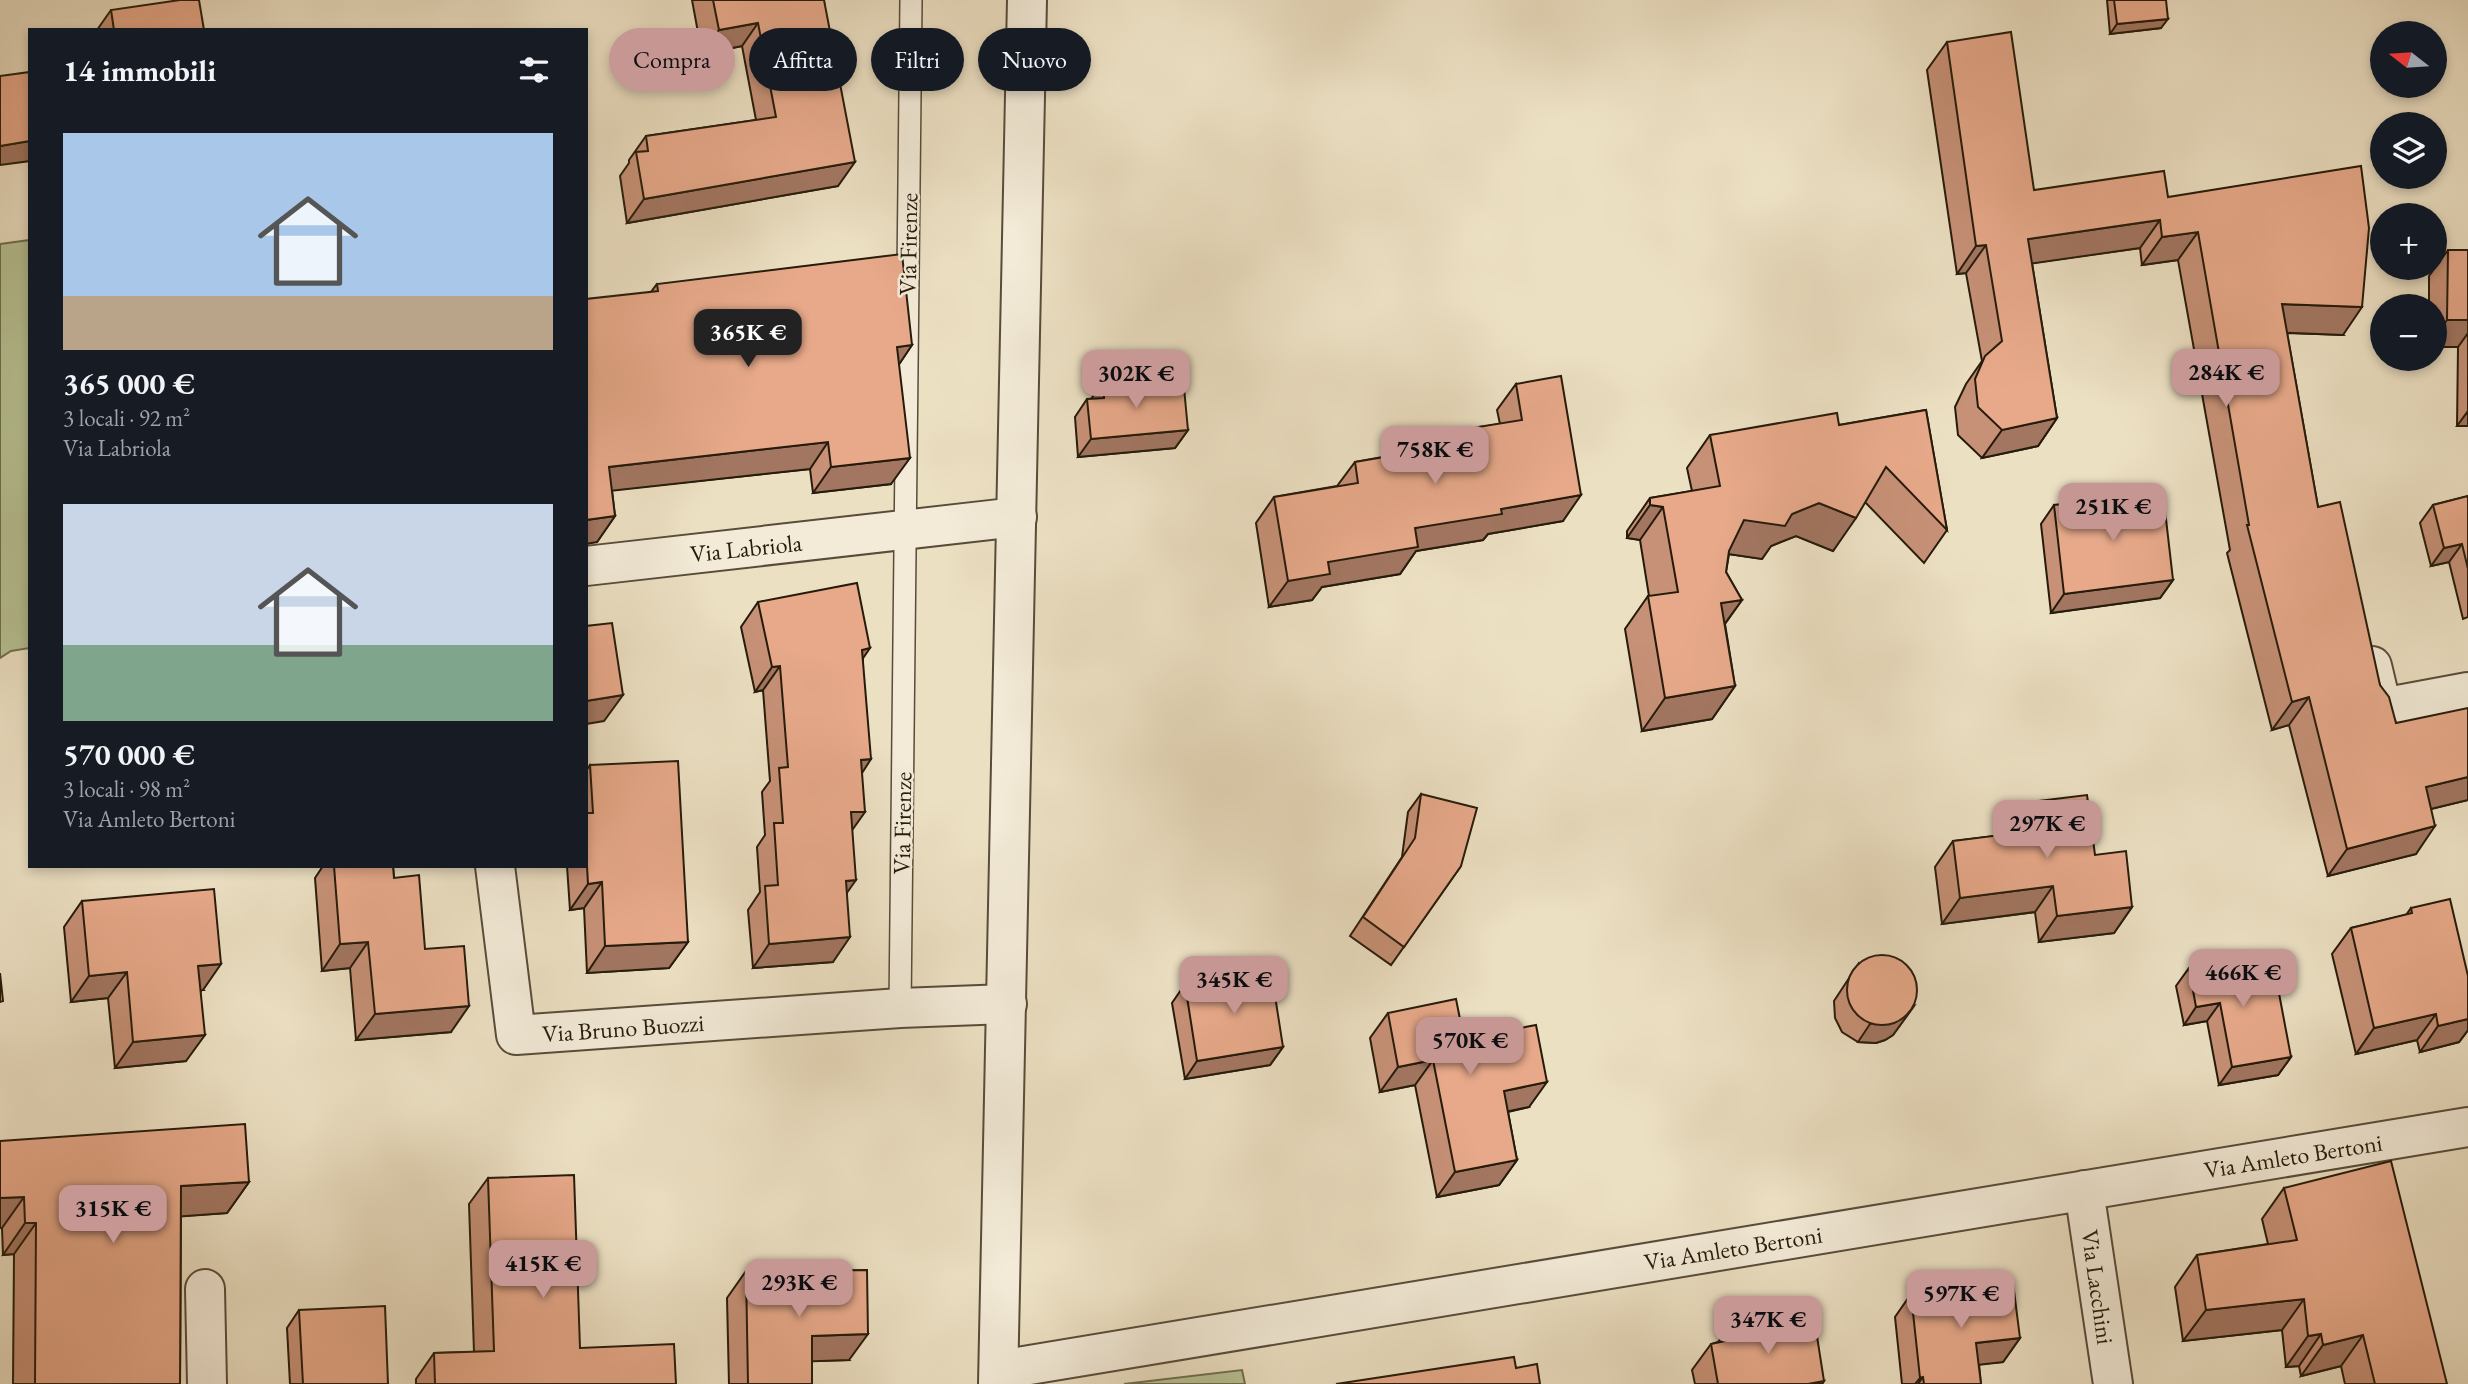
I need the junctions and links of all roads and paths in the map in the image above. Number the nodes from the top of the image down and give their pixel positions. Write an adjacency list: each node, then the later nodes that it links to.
1 (911, 0): 4 (lane, Via Firenze)
2 (1027, 0): 3 (street)
3 (1017, 517): 4 (street); 9 (street)
4 (905, 530): 5 (street, Via Labriola); 10 (lane, Via Firenze)
5 (588, 566)
6 (2364, 630): 7 (street)
7 (2468, 692)
8 (495, 868): 10 (street, Via Bruno Buozzi)
9 (1007, 1004): 10 (street); 14 (street)
10 (900, 1008)
11 (2468, 1127): 12 (street, Via Amleto Bertoni)
12 (2084, 1190): 14 (street, Via Amleto Bertoni); 16 (street, Via Lacchini)
13 (205, 1289): 15 (street)
14 (999, 1377)
15 (207, 1384)
16 (2113, 1384)

